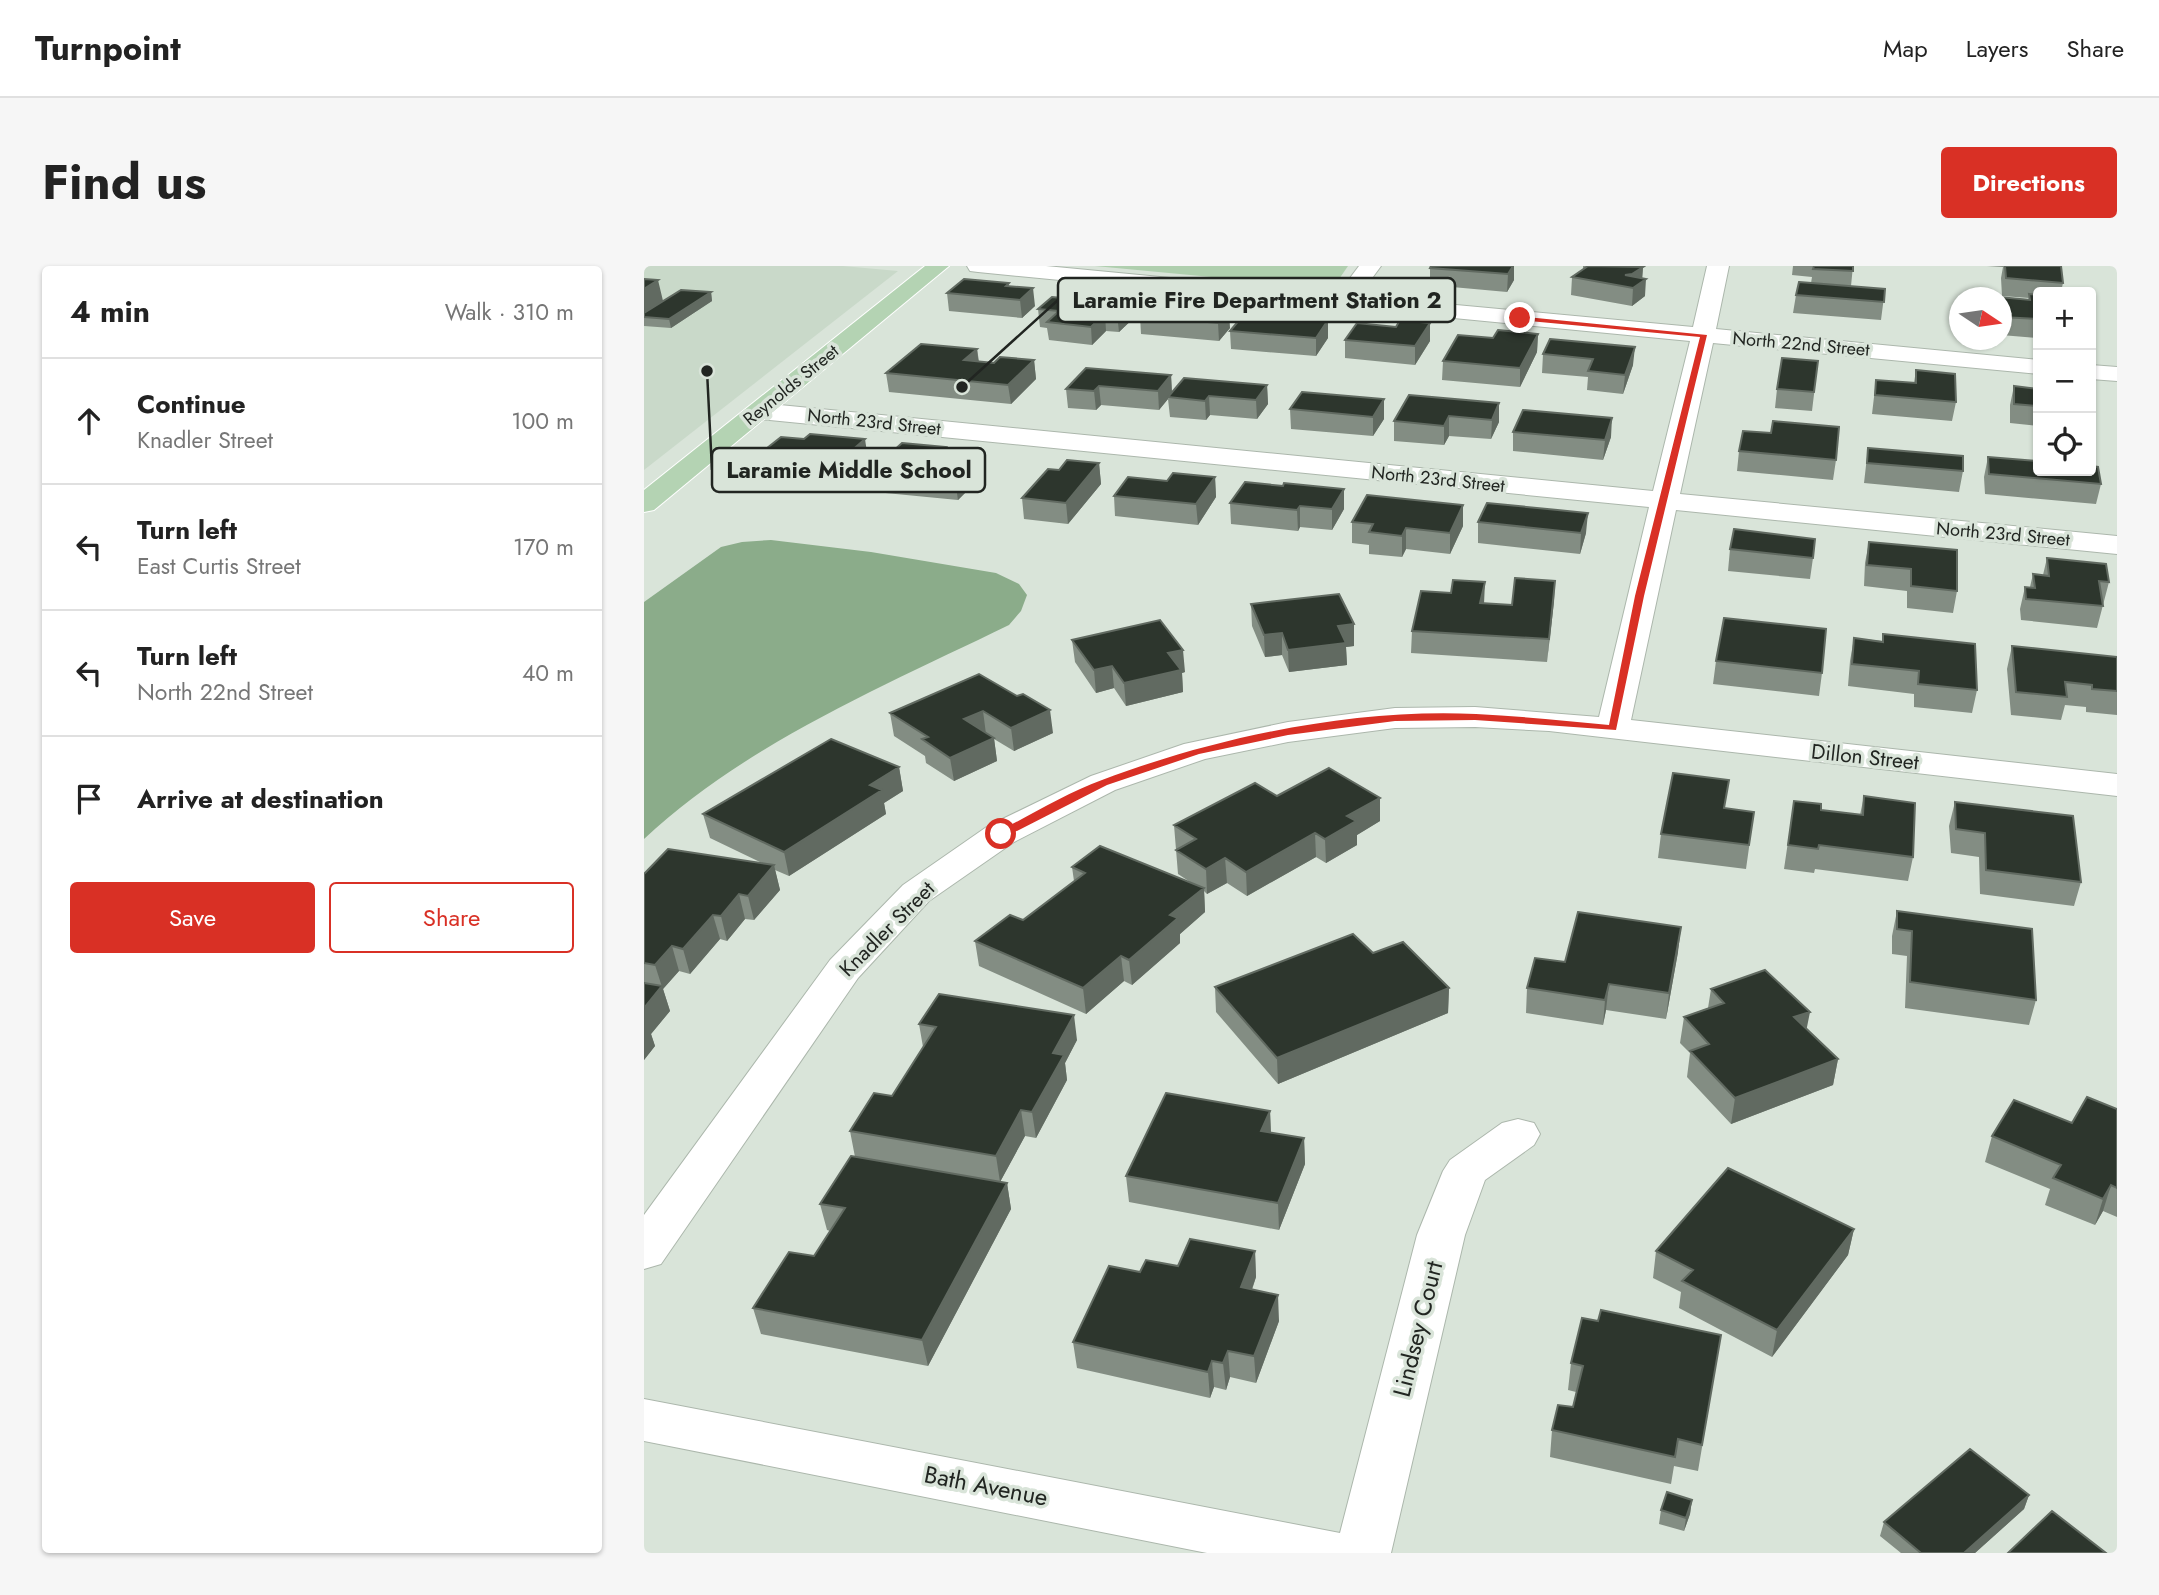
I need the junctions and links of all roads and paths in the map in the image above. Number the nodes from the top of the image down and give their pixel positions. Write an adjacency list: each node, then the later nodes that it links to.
1 (938, 266): 10 (main road, Reynolds Street)
2 (978, 266): 5 (street, North 22nd Street)
3 (1370, 266): 5 (street)
4 (1718, 266): 6 (street)
5 (1343, 301): 6 (street, North 22nd Street)
6 (1704, 335): 7 (street, North 22nd Street); 11 (street)
7 (2033, 367)
8 (2096, 372): 9 (street)
9 (2117, 374)
10 (760, 411): 11 (street, North 23rd Street); 12 (main road, Reynolds Street)
11 (1664, 502): 13 (street, North 23rd Street); 14 (street)
12 (644, 504)
13 (2117, 545)
14 (1613, 728): 15 (street, Dillon Street); 17 (street, Knadler Street)
15 (2117, 785)
16 (1518, 1134): 20 (street, Lindsey Court)
17 (644, 1251)
18 (644, 1420): 19 (street, Bath Avenue)
19 (1329, 1553)
20 (1363, 1553)

